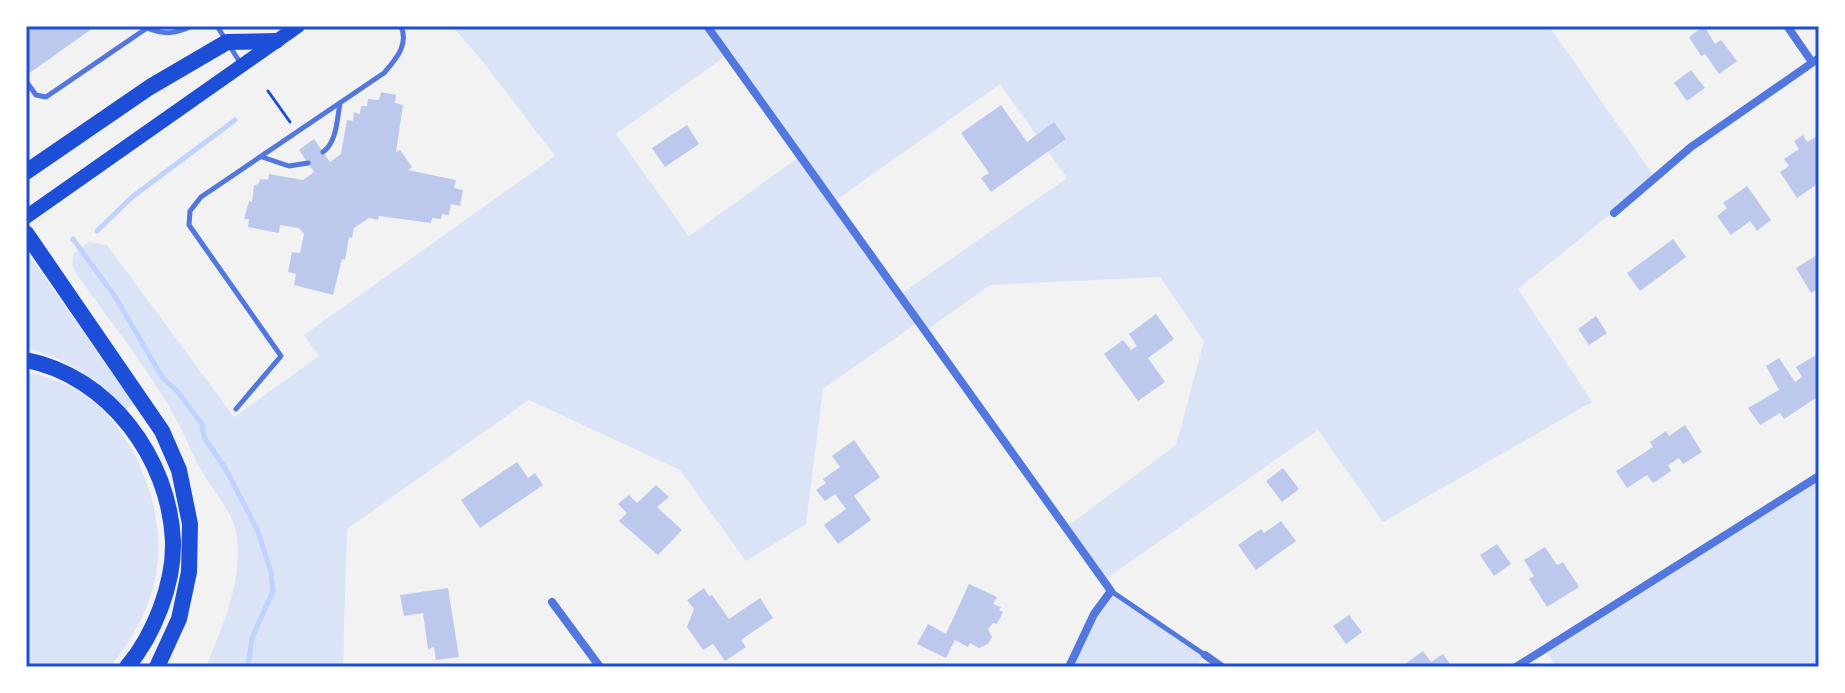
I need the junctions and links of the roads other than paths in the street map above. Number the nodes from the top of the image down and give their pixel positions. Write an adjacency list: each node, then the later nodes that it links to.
1 (192, 26): 7 (lane)
2 (217, 26): 9 (lane)
3 (298, 26): 8 (main road)
4 (401, 26): 13 (lane)
5 (707, 26): 24 (street)
6 (1787, 26): 10 (street)
7 (146, 27): 12 (lane)
8 (276, 41): 9 (highway); 11 (main road)
9 (227, 42): 11 (lane); 17 (highway)
10 (1816, 60): 18 (street)
11 (242, 65): 19 (main road)
12 (26, 81)
13 (340, 103): 14 (lane); 15 (lane)
14 (323, 152)
15 (261, 157): 16 (lane); 22 (lane)
16 (308, 163)
17 (26, 172)
18 (1614, 213)
19 (26, 217)
20 (26, 233): 28 (highway)
21 (26, 360): 27 (highway)
22 (236, 409)
23 (1819, 476): 32 (street)
24 (1111, 591): 26 (lane); 30 (street)
25 (552, 602): 29 (street)
26 (1205, 655): 31 (street)
27 (127, 667)
28 (157, 667)
29 (600, 667)
30 (1069, 667)
31 (1222, 667)
32 (1516, 667)

